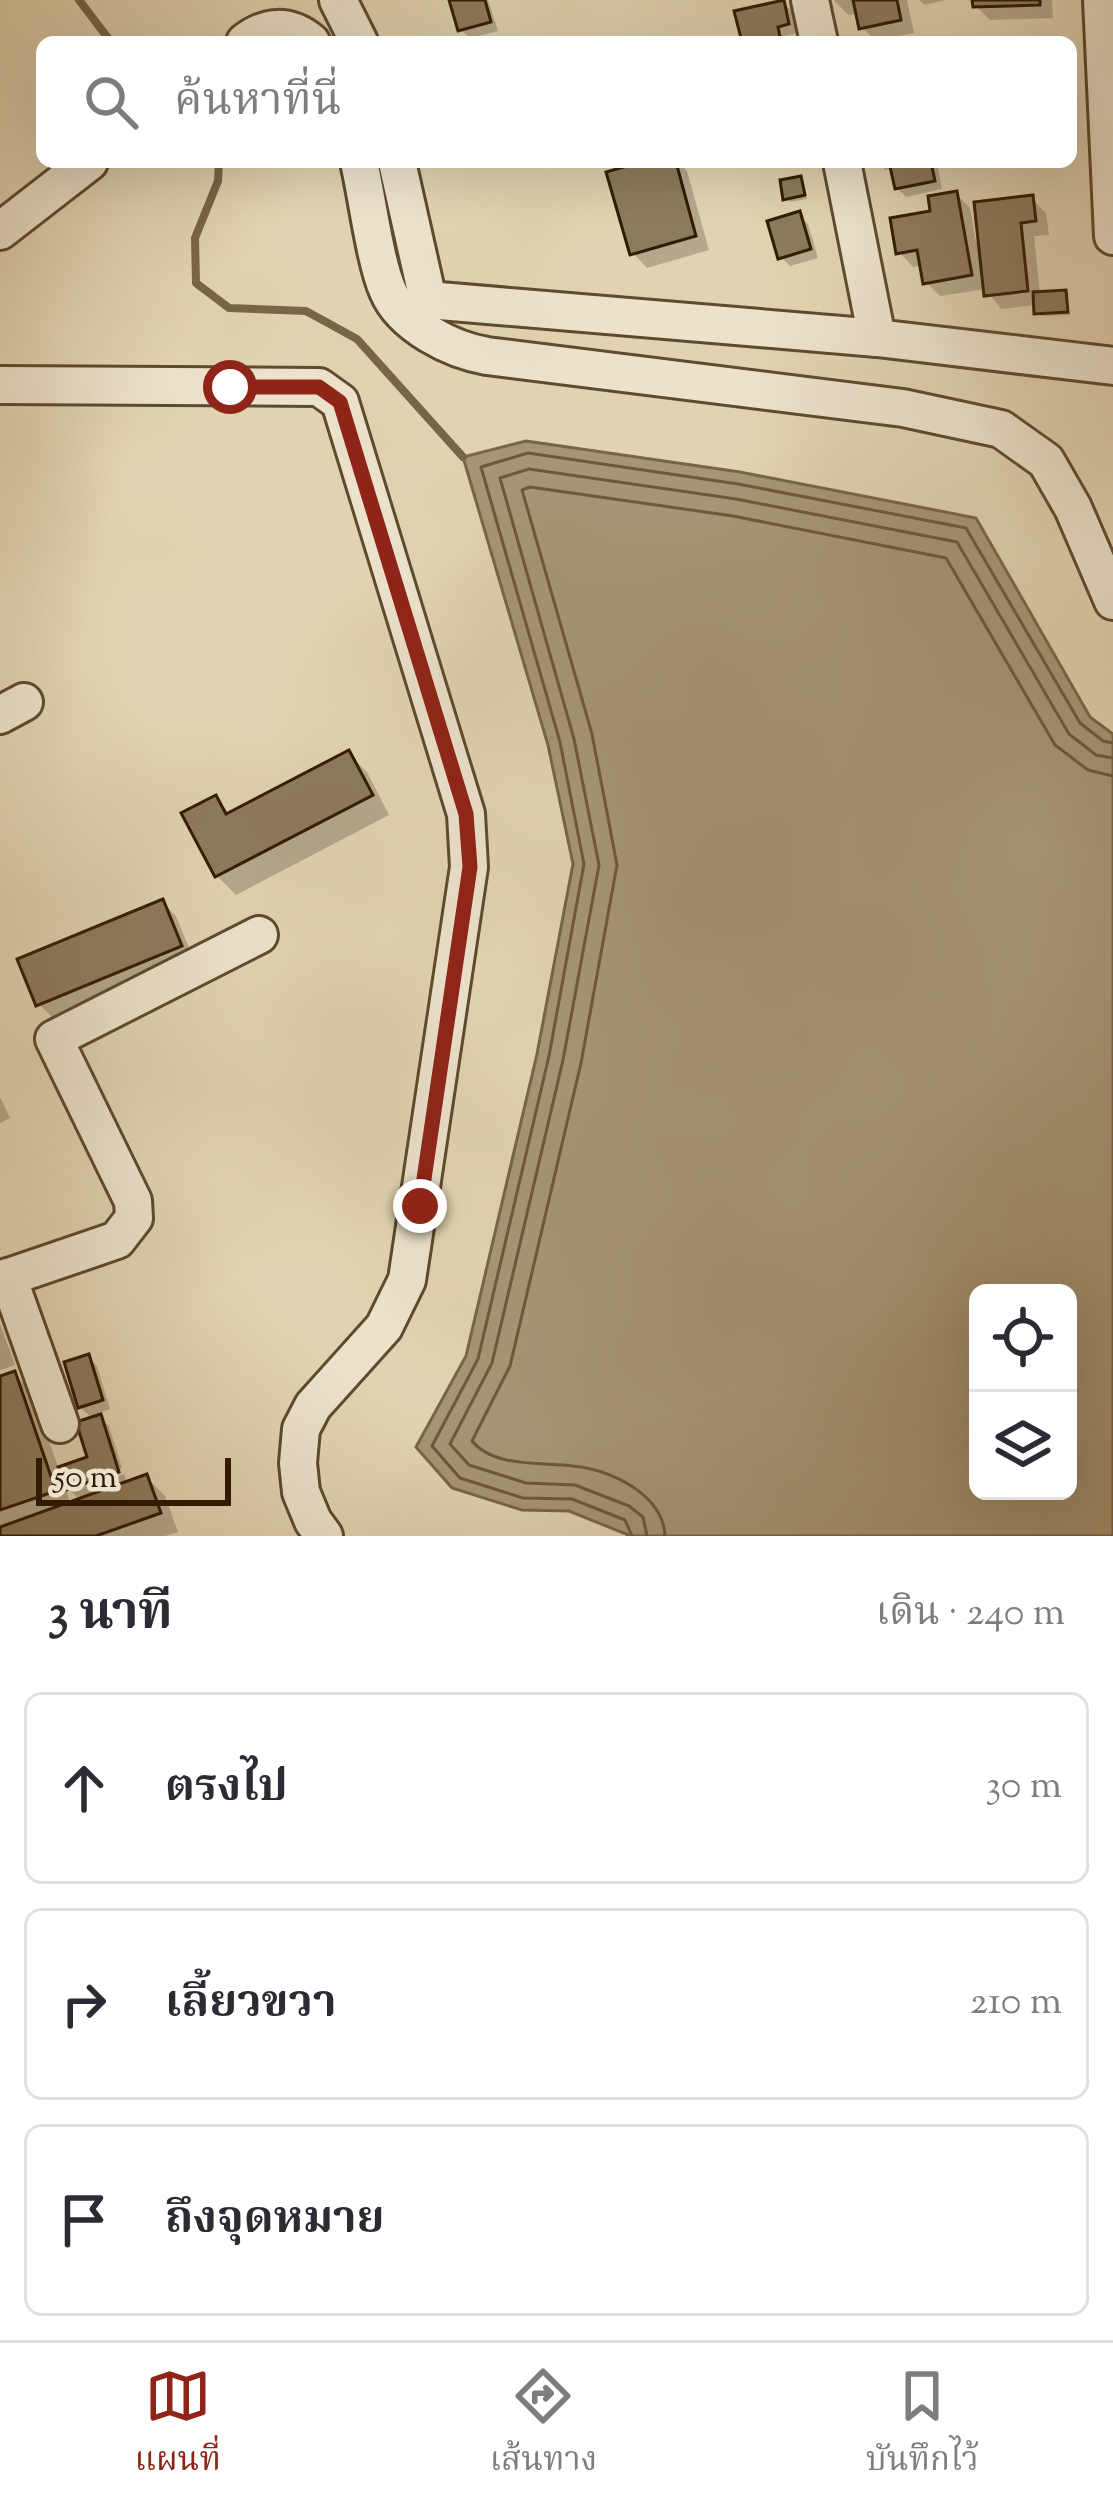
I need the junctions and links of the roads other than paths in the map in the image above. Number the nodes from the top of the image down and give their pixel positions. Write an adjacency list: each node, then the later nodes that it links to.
1 (338, 0): 6 (street)
2 (810, 0): 7 (street)
3 (1102, 0): 13 (street)
4 (252, 36): 5 (street)
5 (302, 36)
6 (356, 36)
7 (818, 36)
8 (81, 168): 12 (street)
9 (360, 168): 17 (street)
10 (398, 168): 14 (street)
11 (843, 168): 14 (street)
12 (0, 230)
13 (1113, 236)
14 (877, 338): 15 (street)
15 (1113, 366)
16 (0, 386): 21 (street)
17 (1113, 601)
18 (259, 935): 19 (street)
19 (4, 1278): 20 (street)
20 (61, 1424)
21 (324, 1536)

